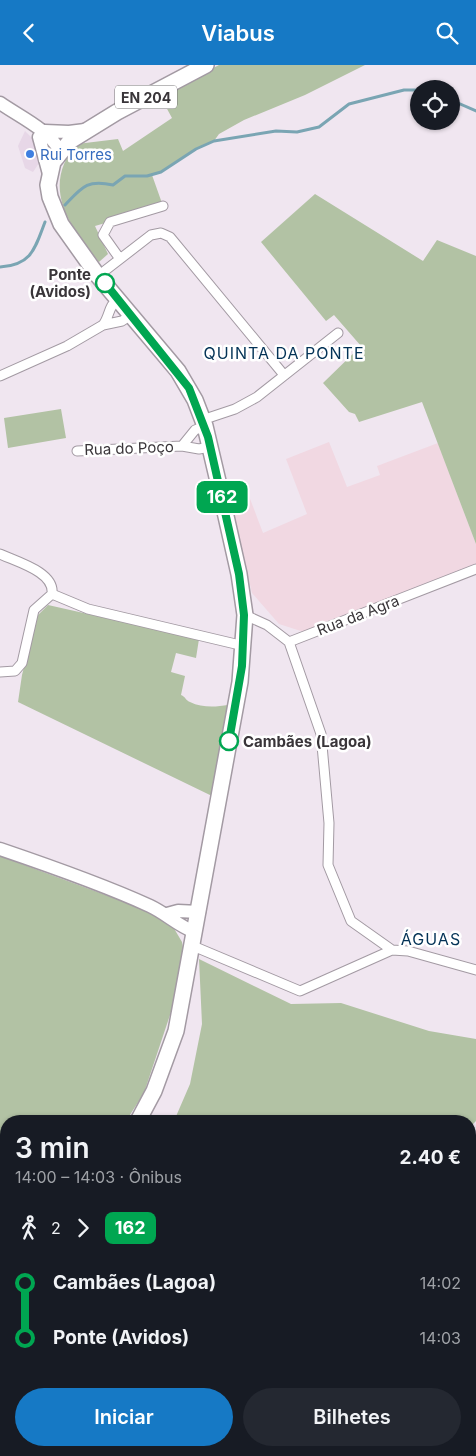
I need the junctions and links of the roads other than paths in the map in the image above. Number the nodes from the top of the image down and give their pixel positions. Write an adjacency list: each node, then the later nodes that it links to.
1 (206, 65): 3 (main road, EN 204)
2 (0, 103): 4 (street)
3 (85, 130): 4 (street); 5 (main road, EN 204)
4 (42, 134): 5 (street); 6 (street)
5 (60, 151): 6 (main road, EN 204)
6 (49, 174): 9 (main road, EN 204)
7 (163, 206): 8 (street)
8 (120, 259): 9 (street); 14 (street)
9 (98, 276): 10 (main road, EN 204)
10 (118, 299): 11 (main road, EN 204); 12 (street)
11 (131, 315): 12 (street); 16 (main road, EN 204)
12 (103, 325): 15 (street)
13 (338, 333): 14 (street)
14 (284, 375): 16 (street)
15 (0, 376)
16 (203, 423): 17 (street, Rua do Poço); 18 (main road, EN 204)
17 (182, 446): 18 (street, Rua do Poço); 19 (street, Rua do Poço)
18 (210, 447): 23 (main road, EN 204)
19 (77, 451)
20 (0, 554): 22 (street)
21 (476, 569): 24 (street, Rua da Agra)
22 (52, 594): 25 (street); 26 (street)
23 (244, 615): 24 (street); 25 (main road, EN 204)
24 (289, 642): 31 (street)
25 (244, 646): 28 (main road, EN 204)
26 (0, 672)
27 (0, 849): 29 (street)
28 (199, 912): 29 (street); 30 (main road, EN 204)
29 (167, 914): 30 (street)
30 (194, 939): 31 (street); 33 (main road, EN 204)
31 (392, 950): 32 (street)
32 (476, 969)
33 (141, 1115)

